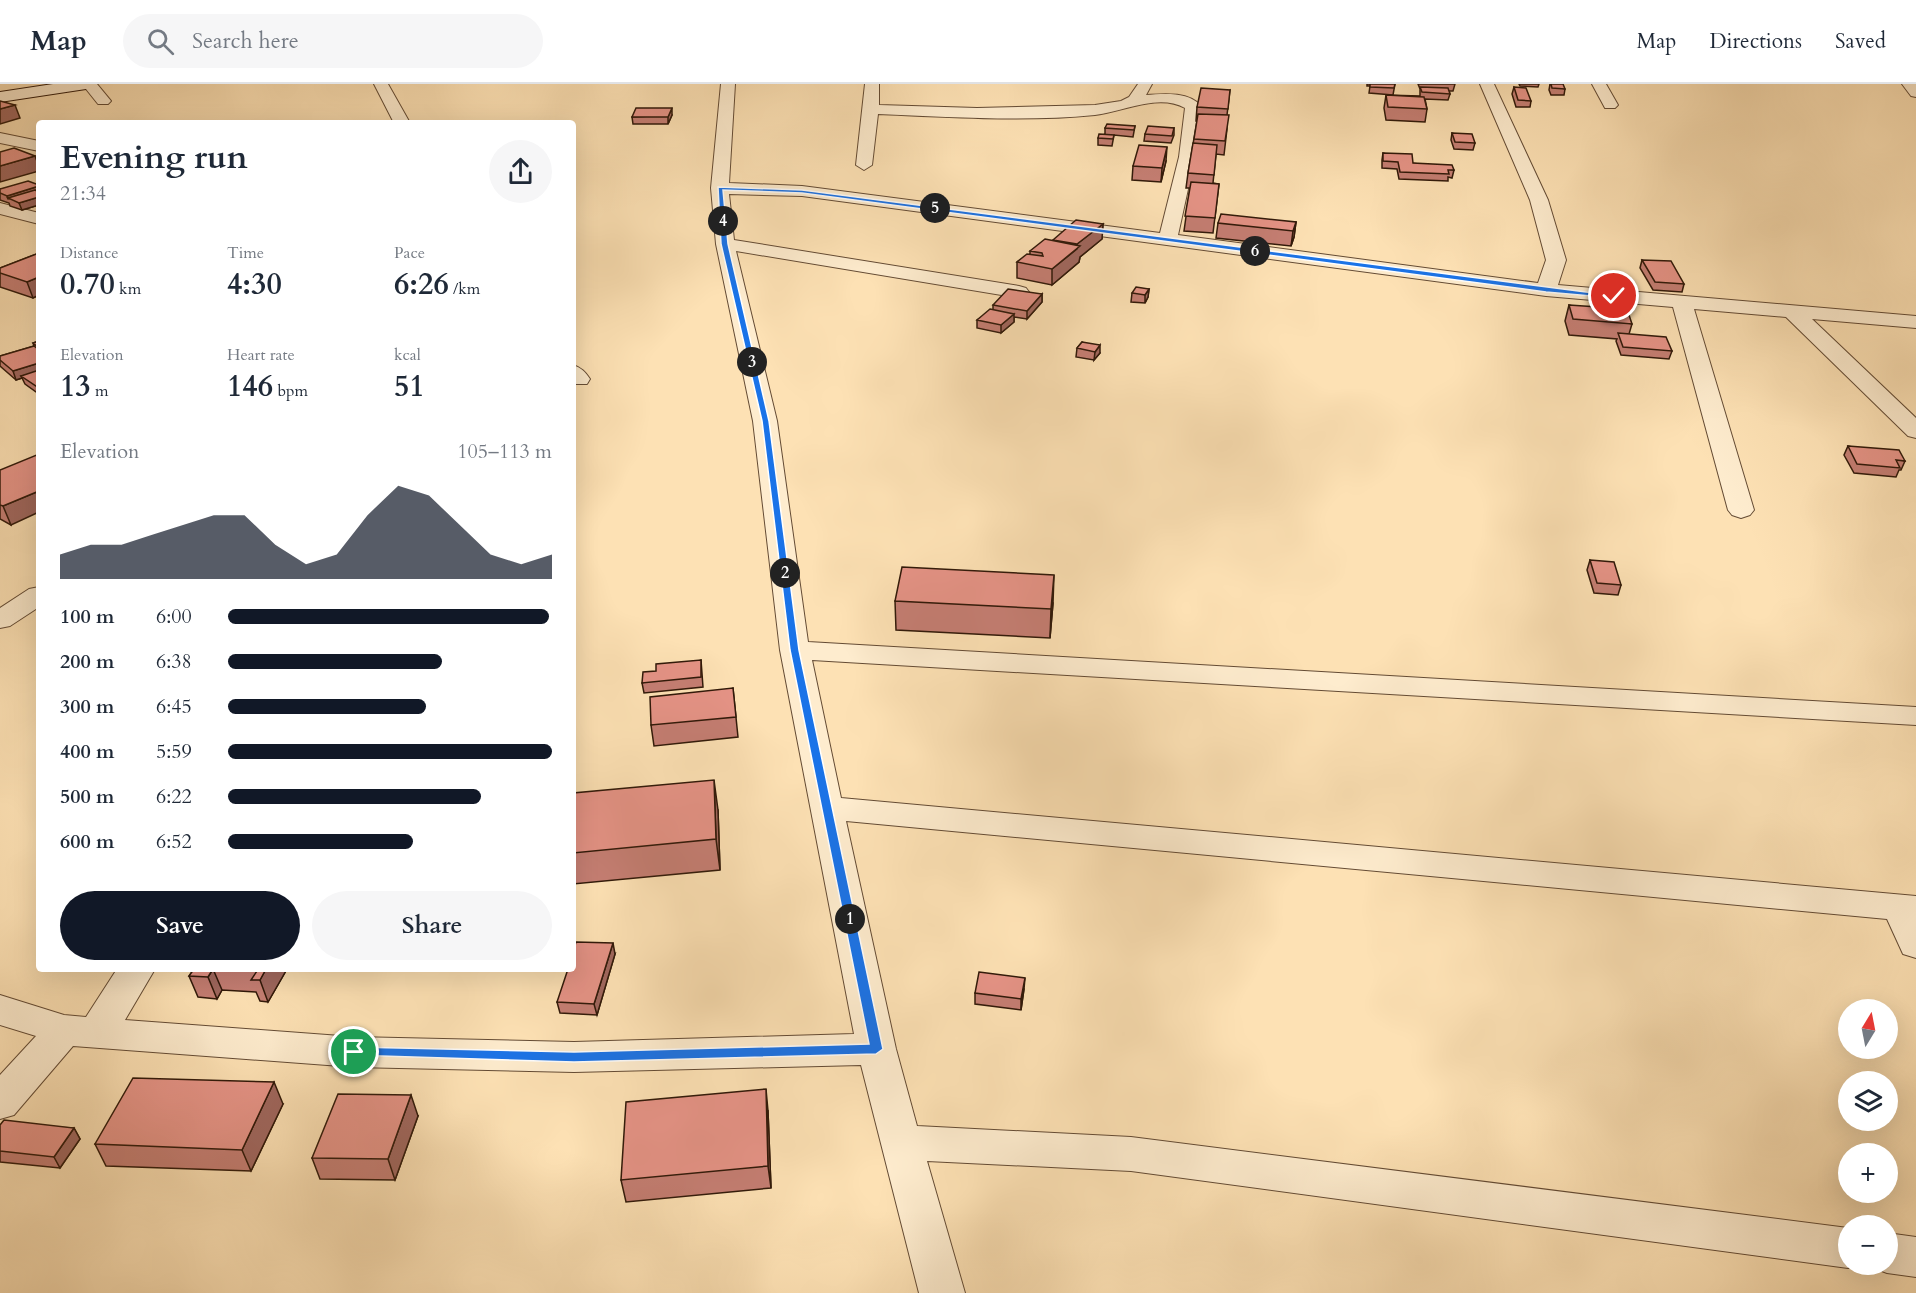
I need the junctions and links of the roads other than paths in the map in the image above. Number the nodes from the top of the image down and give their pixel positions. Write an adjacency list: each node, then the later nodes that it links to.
1 (51, 84): 10 (main road)
2 (87, 84): 12 (main road); 14 (street)
3 (381, 84): 17 (street)
4 (728, 84): 21 (street)
5 (872, 84): 16 (street)
6 (1145, 84): 13 (street)
7 (1487, 84): 26 (street)
8 (1599, 84): 15 (street)
9 (1909, 84): 11 (street)
10 (0, 92)
11 (1916, 93)
12 (0, 97)
13 (1135, 100): 16 (street); 24 (street)
14 (103, 101)
15 (1610, 105)
16 (871, 109): 20 (street)
17 (400, 120)
18 (0, 138): 19 (street)
19 (36, 145)
20 (864, 165)
21 (720, 188): 24 (street); 25 (street)
22 (0, 208): 23 (street)
23 (36, 218)
24 (1168, 239): 26 (street)
25 (724, 244): 27 (street); 35 (street)
26 (1546, 290): 28 (street)
27 (1019, 292)
28 (1682, 302): 29 (street); 32 (street)
29 (1792, 311): 30 (street); 31 (street)
30 (1916, 322)
31 (1916, 431)
32 (1741, 510)
33 (36, 597): 34 (street)
34 (0, 620)
35 (795, 650): 36 (street); 37 (street)
36 (1916, 716)
37 (828, 808): 38 (street); 43 (street)
38 (1908, 908): 39 (street)
39 (1916, 945)
40 (133, 972): 42 (street)
41 (0, 1010): 42 (street)
42 (81, 1031): 43 (street); 44 (street)
43 (876, 1049): 45 (street)
44 (0, 1103)
45 (902, 1143): 46 (street); 49 (street)
46 (1838, 1247)
47 (1898, 1255): 48 (street)
48 (1916, 1257)
49 (942, 1293)

